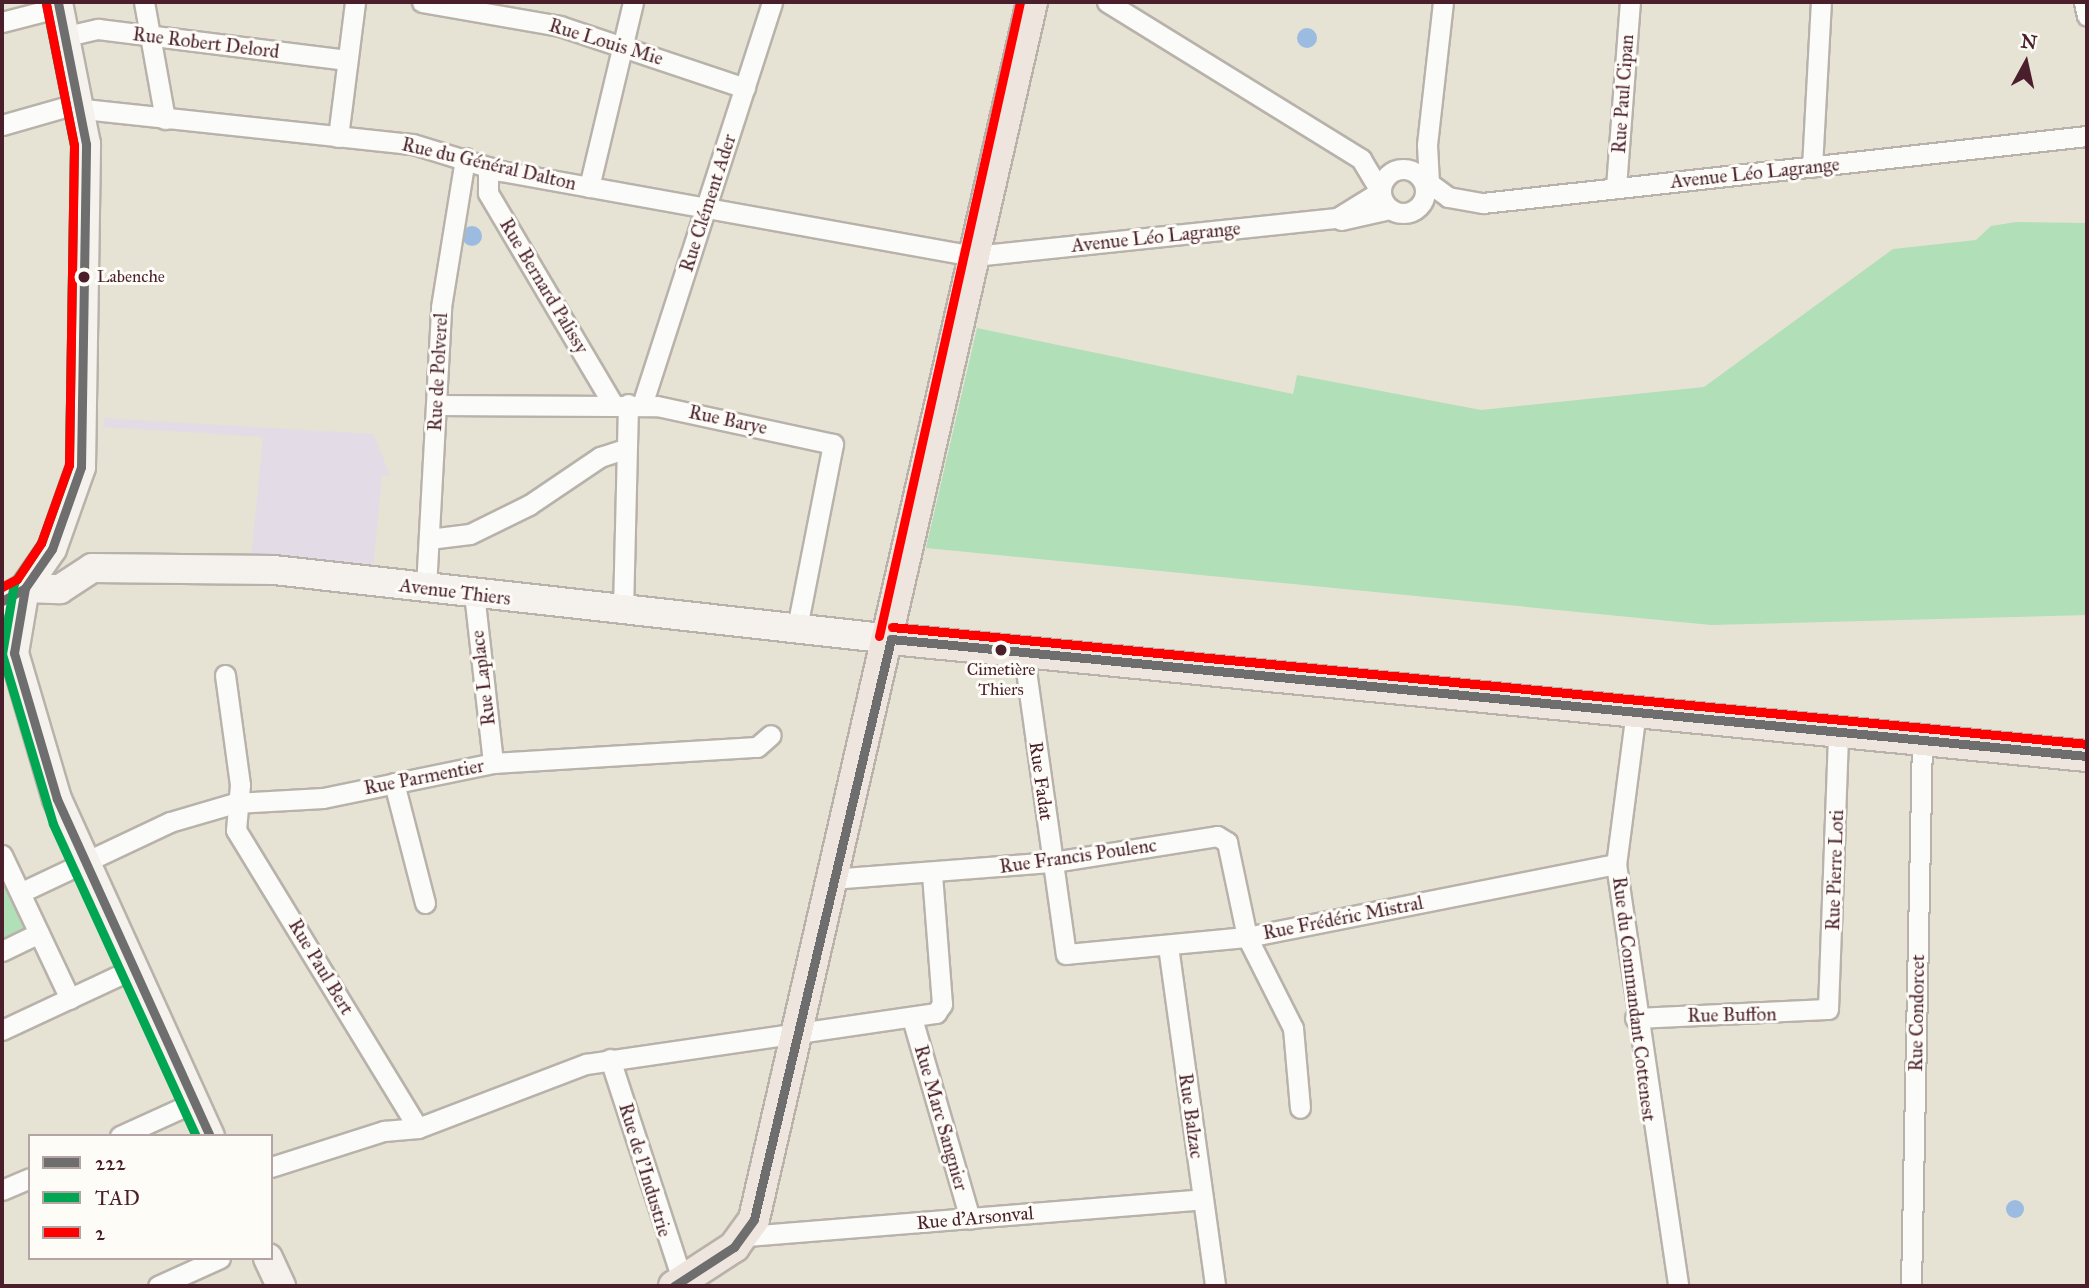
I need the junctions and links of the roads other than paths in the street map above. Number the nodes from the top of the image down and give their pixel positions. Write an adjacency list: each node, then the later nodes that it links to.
1 (144, 2): 16 (street)
2 (355, 2): 18 (street)
3 (422, 2): 17 (street, Rue Louis Mie)
4 (633, 2): 17 (street)
5 (772, 2): 19 (street, Rue Clément Ader)
6 (1032, 2): 37 (main road)
7 (1107, 2): 31 (street)
8 (1443, 2): 28 (street)
9 (1630, 2): 30 (street, Rue Paul Cipan)
10 (1821, 2): 27 (street)
11 (2084, 2): 13 (street)
12 (59, 4): 14 (street); 15 (main road)
13 (2087, 16)
14 (2, 22)
15 (67, 36): 16 (street, Rue Robert Delord); 20 (main road)
16 (151, 37): 18 (street, Rue Robert Delord); 21 (street)
17 (622, 45): 19 (street, Rue Louis Mie); 29 (street)
18 (346, 60): 24 (street)
19 (745, 89): 34 (street, Rue Clément Ader)
20 (83, 110): 21 (street, Rue du Général Dalton); 22 (street, Rue du Général Dalton); 44 (main road)
21 (165, 119): 24 (street, Rue du Général Dalton)
22 (2, 125)
23 (2087, 136): 27 (street, Avenue Léo Lagrange)
24 (338, 137): 25 (street, Rue du Général Dalton)
25 (464, 158): 26 (street, Rue du Général Dalton); 39 (street, Rue de Polverel)
26 (488, 167): 29 (street, Rue du Général Dalton); 38 (street, Rue Bernard Palissy)
27 (1812, 167): 30 (street, Avenue Léo Lagrange)
28 (1420, 177): 31 (street, Avenue Léo Lagrange); 32 (street); 33 (street, Avenue Léo Lagrange)
29 (589, 187): 34 (street, Rue du Général Dalton)
30 (1616, 187): 33 (street, Avenue Léo Lagrange)
31 (1377, 190): 35 (street); 36 (street, Avenue Léo Lagrange)
32 (1424, 203): 33 (street); 35 (street, Avenue Léo Lagrange)
33 (1483, 203)
34 (708, 208): 37 (street, Rue du Général Dalton); 38 (street, Rue Clément Ader)
35 (1390, 209): 36 (street, Avenue Léo Lagrange)
36 (1337, 218): 37 (street, Avenue Léo Lagrange)
37 (974, 256): 47 (main road)
38 (627, 404): 39 (street, Rue Barye); 40 (street, Rue Clément Ader); 46 (street, Rue Barye)
39 (436, 405): 41 (street, Rue de Polverel)
40 (625, 449): 41 (street); 45 (street, Rue Clément Ader)
41 (429, 540): 42 (street, Rue de Polverel)
42 (426, 588): 43 (main road, Avenue Thiers); 44 (main road, Avenue Thiers)
43 (474, 593): 45 (main road, Avenue Thiers); 56 (street, Rue Laplace)
44 (8, 594): 48 (main road)
45 (623, 610): 46 (main road, Avenue Thiers)
46 (797, 627): 47 (main road, Avenue Thiers)
47 (891, 639): 49 (main road); 64 (main road)
48 (8, 649): 61 (main road)
49 (1023, 649): 51 (main road); 60 (street, Rue Fadat)
50 (225, 675): 58 (street, Rue Paul Bert)
51 (1636, 711): 52 (main road); 62 (street, Rue du Commandant Cottenest)
52 (1838, 731): 54 (main road); 74 (street, Rue Pierre Loti)
53 (771, 735): 56 (street, Rue Parmentier)
54 (1922, 739): 55 (main road); 98 (street, Rue Condorcet)
55 (2087, 755)
56 (493, 763): 57 (street, Rue Parmentier)
57 (394, 783): 58 (street, Rue Parmentier); 66 (street)
58 (236, 803): 61 (street, Rue Parmentier); 82 (street, Rue Paul Bert)
59 (2, 855): 67 (street)
60 (1053, 862): 63 (street, Rue Francis Poulenc); 68 (street, Rue Francis Poulenc); 71 (street, Rue Fadat)
61 (84, 864): 65 (street, Rue Parmentier); 72 (main road)
62 (1616, 864): 68 (street, Rue Frédéric Mistral); 76 (street, Rue du Commandant Cottenest)
63 (932, 874): 64 (street, Rue Francis Poulenc); 75 (street)
64 (831, 879): 78 (main road)
65 (26, 890)
66 (425, 903)
67 (38, 933): 70 (street); 73 (street)
68 (1247, 937): 69 (street, Rue Frédéric Mistral); 81 (street, Rue Francis Poulenc)
69 (1168, 946): 71 (street, Rue Frédéric Mistral); 88 (street, Rue Balzac)
70 (2, 951)
71 (1066, 954)
72 (133, 969): 73 (street); 80 (main road)
73 (69, 999): 77 (street)
74 (1828, 1009): 76 (street, Rue Buffon)
75 (912, 1018): 78 (street); 89 (street, Rue Marc Sangnier)
76 (1635, 1018): 97 (street, Rue du Commandant Cottenest)
77 (2, 1030)
78 (796, 1034): 79 (street); 90 (main road)
79 (610, 1059): 82 (street); 93 (street, Rue de l'Industrie)
80 (195, 1102): 83 (street); 84 (main road)
81 (1300, 1108)
82 (418, 1128): 85 (street)
83 (124, 1134)
84 (209, 1134)
85 (273, 1166)
86 (28, 1179): 87 (street)
87 (2, 1191)
88 (1202, 1199): 89 (street, Rue d'Arsonval); 96 (street, Rue Balzac)
89 (970, 1219): 90 (street, Rue d'Arsonval)
90 (747, 1236): 93 (main road)
91 (216, 1260): 94 (street)
92 (269, 1260): 95 (main road)
93 (680, 1285)
94 (158, 1286)
95 (281, 1286)
96 (1214, 1286)
97 (1678, 1286)
98 (1911, 1286)

